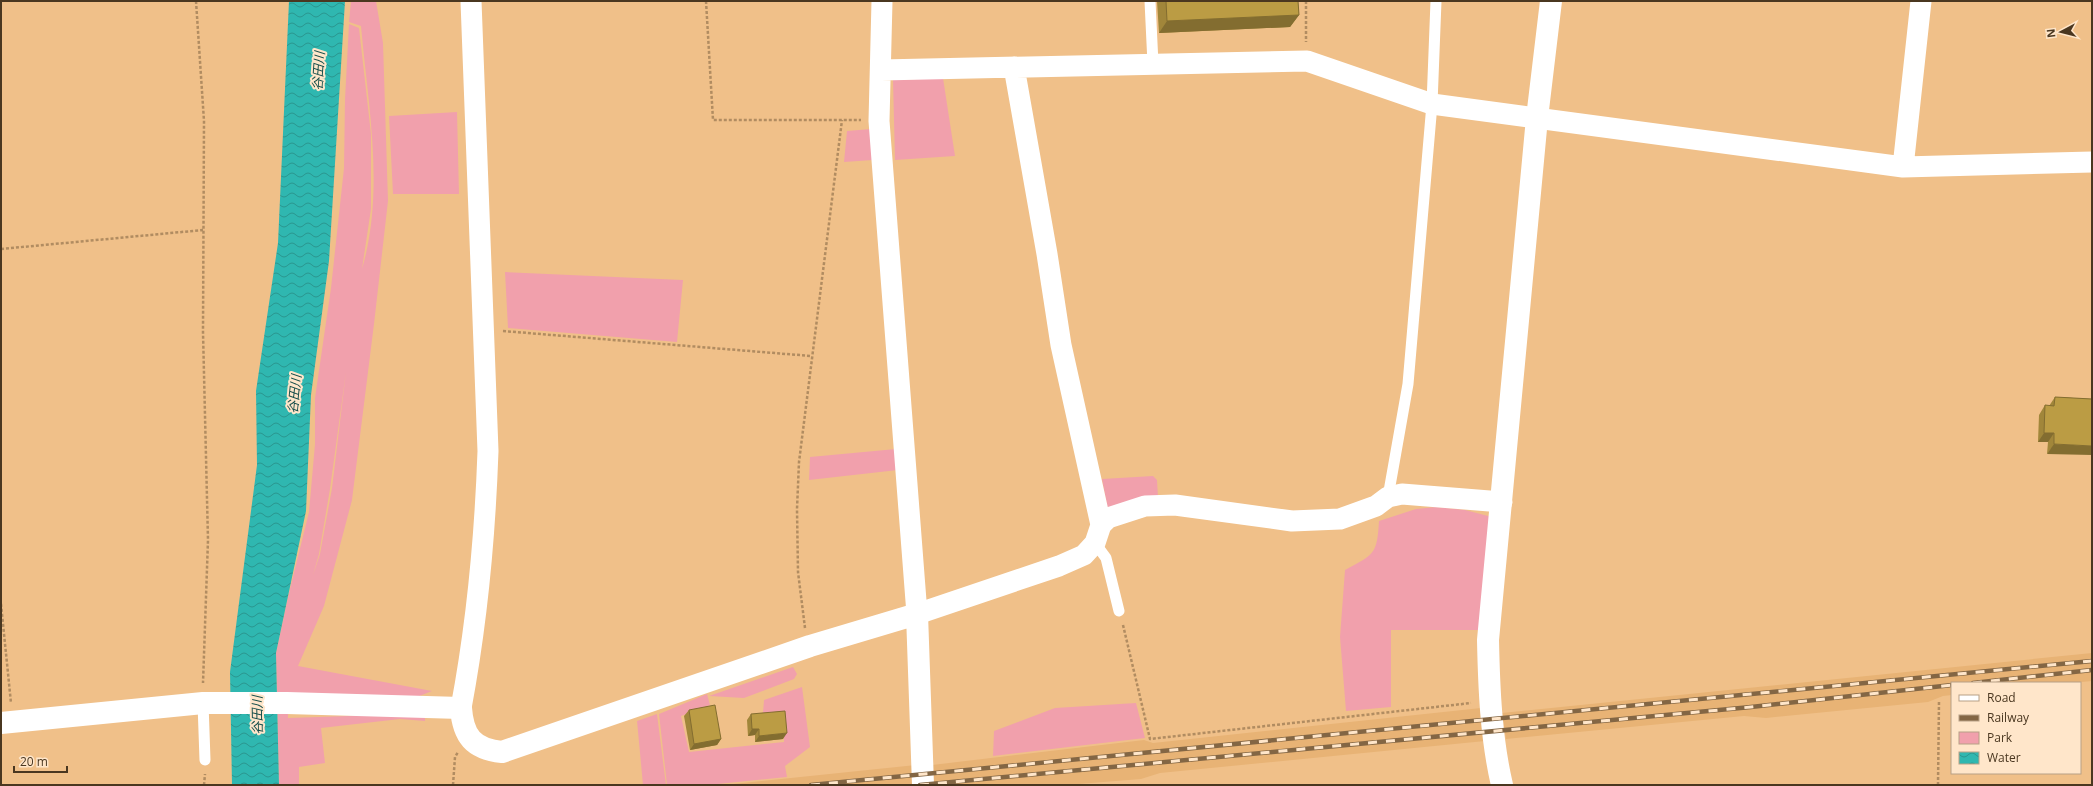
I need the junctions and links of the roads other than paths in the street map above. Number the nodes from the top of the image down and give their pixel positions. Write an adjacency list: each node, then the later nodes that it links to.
1 (471, 1): 20 (street)
2 (882, 1): 9 (street)
3 (1150, 1): 7 (lane)
4 (1436, 1): 10 (lane)
5 (1551, 1): 11 (street)
6 (1921, 1): 13 (street)
7 (1153, 64): 8 (street); 10 (street)
8 (1014, 68): 9 (street); 16 (street)
9 (882, 70): 18 (street)
10 (1432, 104): 11 (street); 14 (lane)
11 (1537, 118): 13 (street); 15 (street)
12 (2092, 162): 13 (street)
13 (1904, 167)
14 (1388, 497): 15 (street); 16 (street)
15 (1502, 502): 24 (street)
16 (1098, 534): 17 (lane); 18 (street)
17 (1119, 611)
18 (916, 614): 20 (street); 23 (street)
19 (206, 703): 20 (street); 21 (street); 22 (lane)
20 (461, 708)
21 (7, 723)
22 (205, 760)
23 (923, 785)
24 (1502, 785)

